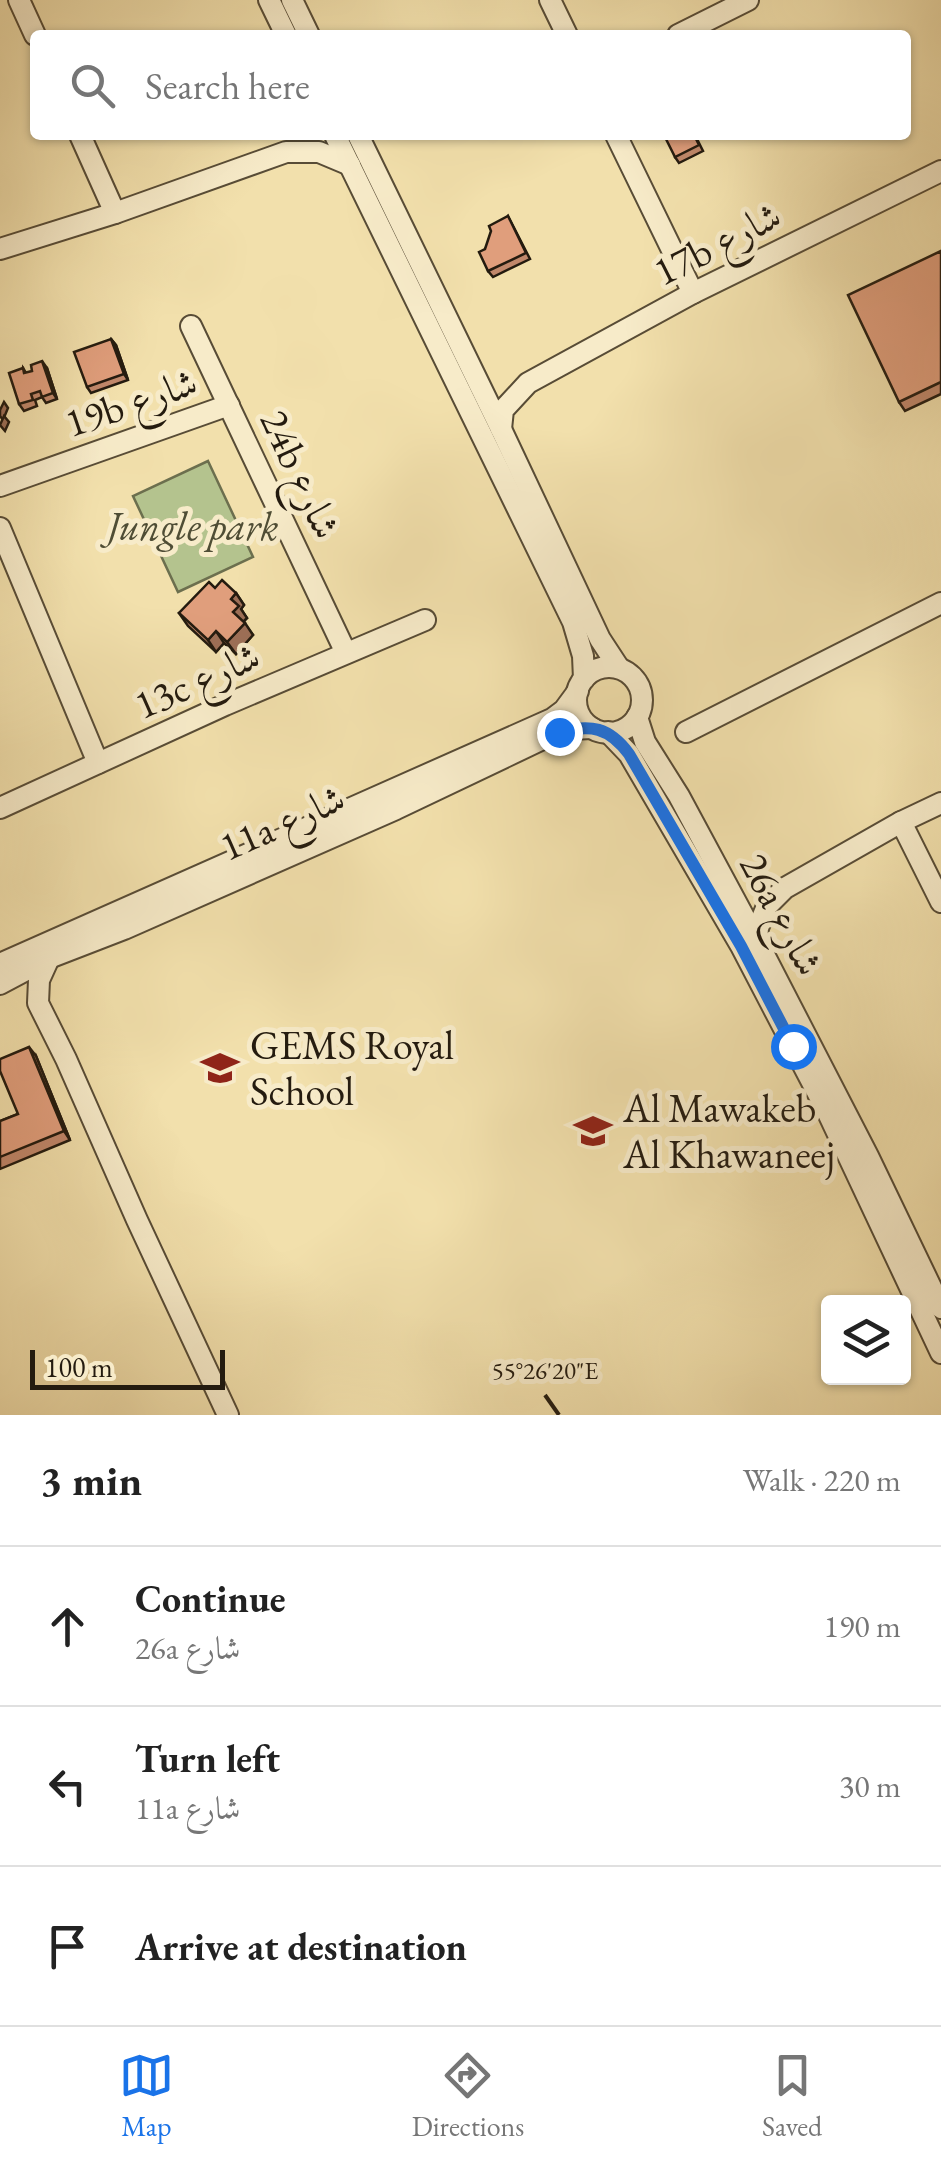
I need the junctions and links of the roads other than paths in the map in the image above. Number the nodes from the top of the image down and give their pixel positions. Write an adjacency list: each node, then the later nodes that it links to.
1 (9, 0): 7 (street)
2 (19, 0): 8 (street)
3 (270, 0): 9 (street)
4 (292, 0): 10 (street)
5 (550, 0): 11 (street)
6 (748, 0): 12 (street)
7 (0, 3)
8 (33, 30)
9 (284, 30)
10 (307, 30)
11 (565, 30)
12 (688, 30)
13 (82, 140): 21 (street)
14 (297, 140): 18 (street)
15 (338, 140): 19 (street)
16 (360, 140): 25 (street)
17 (618, 140): 23 (street)
18 (286, 152): 19 (street); 21 (street)
19 (350, 165): 35 (street)
20 (941, 171): 23 (street, 17b شارع)
21 (115, 213): 22 (street)
22 (0, 250)
23 (693, 293): 26 (street, 17b شارع)
24 (190, 326): 27 (street, 24b شارع)
25 (473, 372): 26 (street); 28 (street)
26 (528, 383): 28 (street, 17b شارع)
27 (230, 405): 29 (street, 19b شارع); 33 (street, 24b شارع)
28 (501, 429): 34 (street)
29 (0, 486)
30 (0, 528): 40 (street)
31 (941, 602): 38 (street)
32 (425, 620): 33 (street, 13c شارع)
33 (346, 652): 40 (street, 13c شارع)
34 (620, 668): 35 (street); 36 (street)
35 (580, 685): 37 (street); 39 (street, 11a شارع)
36 (637, 717): 37 (street); 44 (street, 26a شارع)
37 (600, 730): 49 (street, 11a شارع); 55 (street, 26a شارع)
38 (686, 732)
39 (453, 762): 48 (street); 50 (street, 11a شارع)
40 (98, 763): 42 (street, 13c شارع)
41 (941, 803): 43 (street)
42 (0, 808)
43 (901, 822): 45 (street); 46 (street)
44 (730, 888): 45 (street); 47 (street, 26a شارع)
45 (785, 888): 47 (street)
46 (941, 902)
47 (757, 941): 53 (street, 26a شارع)
48 (0, 950)
49 (49, 958): 51 (street, 11a شارع); 52 (street)
50 (0, 964)
51 (0, 986): 52 (street)
52 (38, 1003): 56 (street)
53 (933, 1278): 54 (street, 26a شارع)
54 (941, 1308)
55 (941, 1353)
56 (228, 1415)

